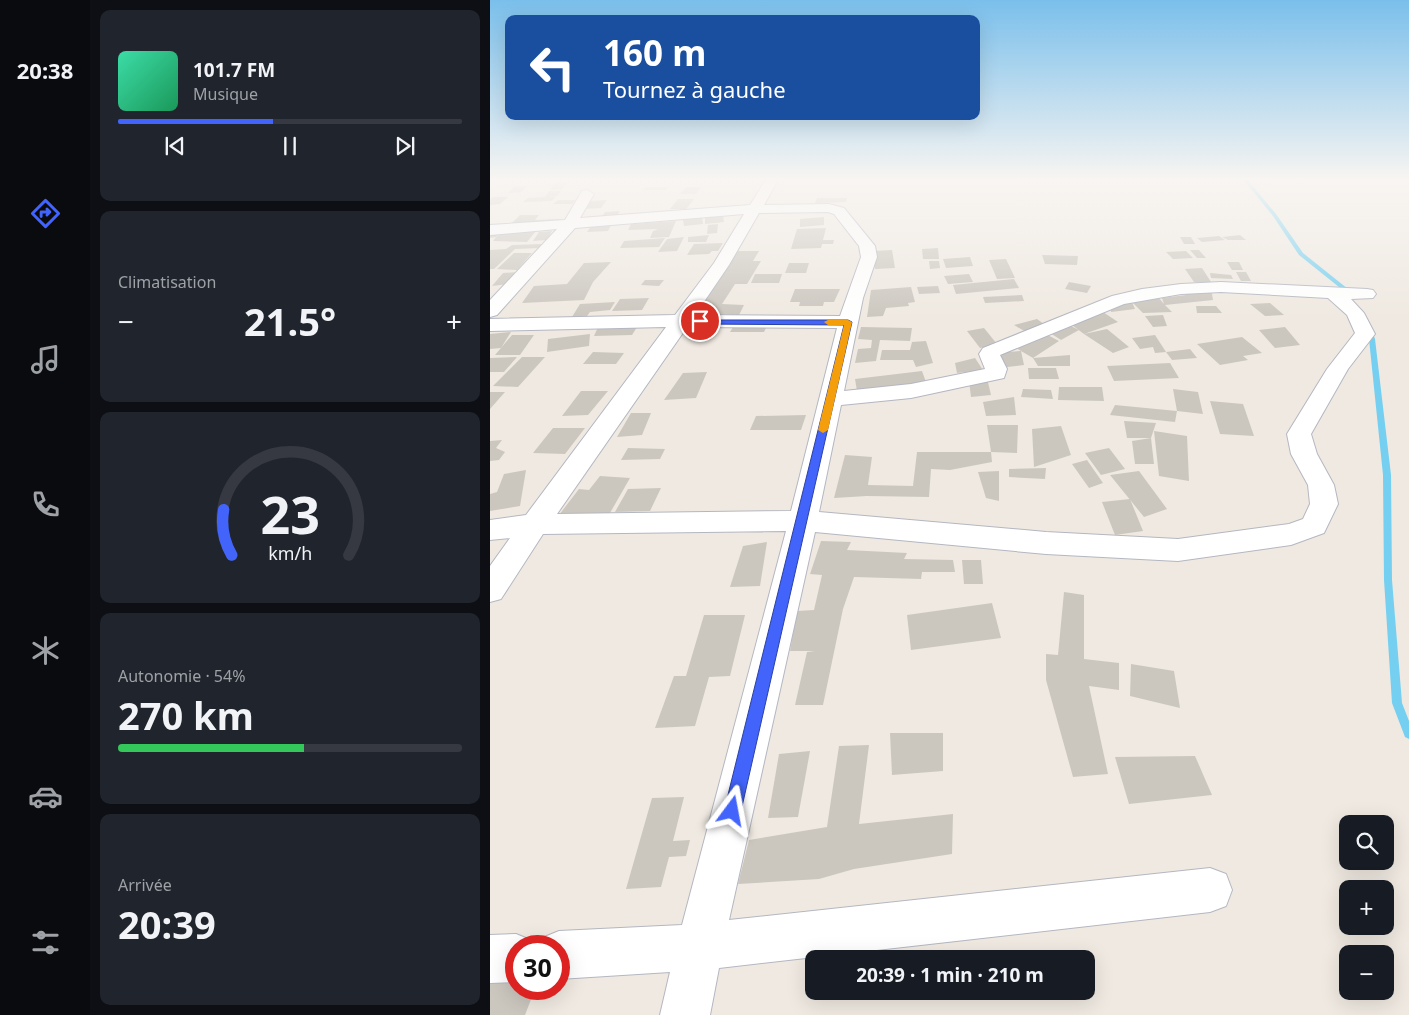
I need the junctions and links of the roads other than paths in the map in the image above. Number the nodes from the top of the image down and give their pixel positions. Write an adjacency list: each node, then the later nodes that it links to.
1 (563, 225): 5 (street)
2 (569, 225): 8 (street)
3 (744, 225): 9 (street)
4 (850, 225): 10 (street)
5 (490, 230)
6 (1334, 293): 7 (street); 12 (street); 13 (street)
7 (1366, 294)
8 (490, 311)
9 (681, 321): 10 (street); 11 (street); 14 (street)
10 (848, 322): 12 (street)
11 (490, 325)
12 (830, 399): 13 (street)
13 (803, 521): 14 (street); 18 (street)
14 (535, 524): 15 (street); 16 (street)
15 (490, 530)
16 (490, 590)
17 (1210, 890): 18 (street)
18 (700, 947): 19 (street); 22 (street)
19 (570, 954)
20 (505, 958): 21 (street)
21 (490, 959)
22 (685, 1015)

